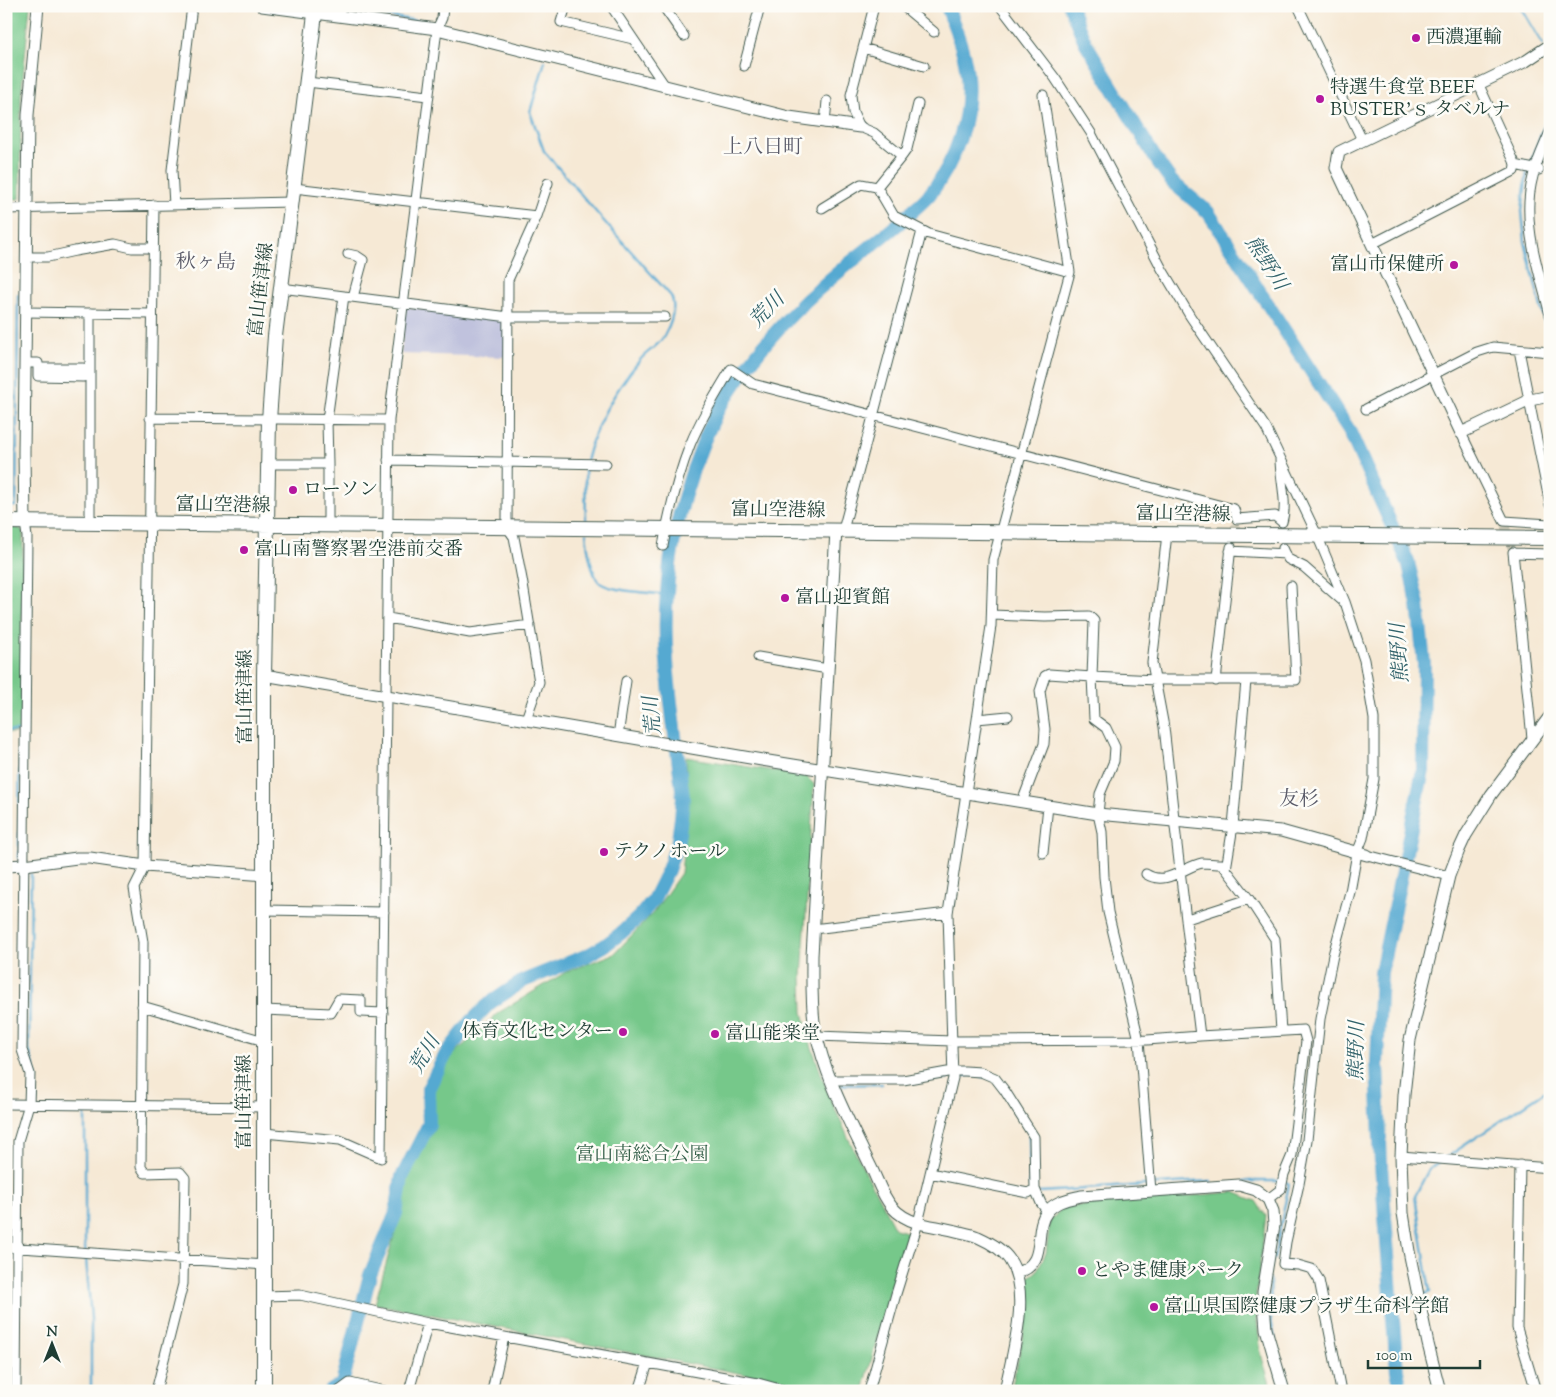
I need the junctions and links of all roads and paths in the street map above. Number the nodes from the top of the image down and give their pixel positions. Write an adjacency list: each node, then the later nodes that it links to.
1 (38, 6): 45 (street)
2 (192, 6): 42 (street)
3 (262, 6): 13 (street)
4 (443, 6): 14 (street)
5 (566, 6): 17 (street)
6 (611, 6): 17 (street)
7 (663, 6): 16 (street)
8 (760, 6): 20 (street)
9 (874, 6): 19 (street)
10 (903, 6): 15 (street)
11 (1000, 6): 77 (street)
12 (1298, 6): 32 (street)
13 (316, 10): 14 (street); 22 (main road, 富山笹津線)
14 (437, 29): 24 (street); 26 (street)
15 (934, 32)
16 (684, 36)
17 (633, 39): 24 (street)
18 (1550, 45): 23 (street)
19 (863, 48): 21 (street); 30 (street)
20 (744, 66)
21 (924, 66)
22 (307, 82): 26 (street); 38 (main road, 富山笹津線)
23 (1478, 84): 32 (street); 34 (street)
24 (665, 86): 29 (street)
25 (1043, 95): 52 (street)
26 (428, 96): 40 (street)
27 (827, 101): 29 (street)
28 (918, 104): 33 (street)
29 (825, 122): 30 (street)
30 (860, 127): 33 (street)
31 (1550, 132): 35 (street)
32 (1362, 140): 48 (street)
33 (902, 156): 37 (street)
34 (1515, 165): 35 (street); 48 (street)
35 (1538, 170): 59 (street)
36 (548, 183): 46 (street)
37 (877, 186): 44 (street); 47 (street)
38 (294, 188): 39 (main road, 富山笹津線); 40 (street)
39 (292, 202): 42 (street); 53 (main road, 富山笹津線)
40 (415, 202): 46 (street); 55 (street)
41 (154, 205): 42 (street); 45 (street); 49 (street)
42 (174, 205)
43 (6, 208): 45 (street)
44 (822, 208)
45 (26, 209): 51 (street)
46 (537, 216): 60 (street)
47 (917, 229): 52 (street); 70 (street)
48 (1372, 244): 66 (street)
49 (153, 248): 51 (street); 58 (street)
50 (348, 254): 54 (street)
51 (26, 257): 56 (street)
52 (1070, 272): 76 (street)
53 (281, 288): 54 (street); 72 (main road, 富山笹津線)
54 (348, 296): 55 (street); 73 (street)
55 (403, 303): 60 (street); 74 (street)
56 (26, 312): 57 (street); 64 (street)
57 (90, 313): 58 (street); 65 (street)
58 (151, 314): 71 (street)
59 (1550, 315)
60 (509, 317): 61 (street); 79 (street)
61 (664, 317)
62 (1519, 350): 63 (street); 66 (street); 68 (street)
63 (1550, 352)
64 (26, 363): 65 (street); 85 (street)
65 (86, 372): 86 (street)
66 (1433, 374): 69 (street); 75 (street)
67 (1550, 396): 68 (street)
68 (1530, 400): 75 (street); 83 (street)
69 (1366, 409)
70 (873, 415): 76 (street); 93 (street); 94 (street)
71 (150, 418): 72 (street); 87 (street)
72 (269, 420): 73 (street); 80 (main road, 富山笹津線)
73 (328, 420): 74 (street); 81 (street)
74 (389, 420): 78 (street)
75 (1461, 433): 88 (street)
76 (1021, 453): 77 (street); 95 (street)
77 (1280, 456): 97 (street)
78 (388, 460): 79 (street); 91 (street)
79 (508, 462): 82 (street); 92 (street)
80 (268, 464): 81 (street); 90 (main road, 富山笹津線)
81 (328, 464): 89 (street)
82 (606, 464)
83 (1550, 505)
84 (6, 522): 85 (main road, 富山空港線)
85 (25, 522): 86 (main road, 富山空港線); 130 (street)
86 (90, 522): 87 (main road, 富山空港線)
87 (149, 523): 90 (main road, 富山空港線); 132 (street)
88 (1550, 524)
89 (328, 525): 90 (main road, 富山空港線); 91 (main road, 富山空港線)
90 (266, 526): 108 (main road, 富山笹津線)
91 (388, 526): 92 (main road, 富山空港線); 104 (street)
92 (508, 527): 93 (main road, 富山空港線); 105 (street)
93 (666, 528): 94 (main road, 富山空港線); 99 (street)
94 (839, 530): 95 (main road, 富山空港線); 107 (street)
95 (1000, 532): 96 (main road, 富山空港線); 103 (street)
96 (1167, 534): 97 (main road, 富山空港線); 110 (street)
97 (1320, 536): 98 (main road, 富山空港線); 102 (street)
98 (1550, 538)
99 (663, 546)
100 (1550, 554): 120 (street)
101 (1291, 586): 112 (street)
102 (1345, 603): 111 (street); 129 (street)
103 (992, 615): 109 (street); 118 (street)
104 (388, 618): 105 (street); 114 (street)
105 (530, 625): 117 (street)
106 (758, 657): 107 (street)
107 (828, 669): 121 (street)
108 (264, 675): 114 (street); 136 (main road, 富山笹津線)
109 (1092, 677): 110 (street); 123 (street); 125 (street)
110 (1156, 680): 111 (street); 126 (street)
111 (1216, 681): 112 (street)
112 (1246, 681): 127 (street)
113 (626, 682): 119 (street)
114 (387, 696): 117 (street); 140 (street)
115 (1008, 716): 118 (street)
116 (1550, 716): 120 (street)
117 (526, 719): 119 (street)
118 (977, 719): 122 (street)
119 (618, 736): 121 (street)
120 (1532, 738): 137 (street)
121 (822, 770): 122 (street); 143 (street)
122 (966, 794): 123 (street); 141 (street)
123 (1022, 802): 124 (street)
124 (1048, 806): 125 (street); 128 (street)
125 (1098, 814): 126 (street); 151 (street)
126 (1174, 821): 127 (street); 134 (street)
127 (1233, 826): 129 (street); 133 (street)
128 (1043, 853)
129 (1362, 854): 137 (street); 191 (street)
130 (24, 865): 131 (street); 132 (street); 156 (street)
131 (6, 866)
132 (145, 866): 136 (street); 144 (street)
133 (1226, 869): 134 (street); 138 (street)
134 (1180, 873): 135 (street); 142 (street)
135 (1146, 874)
136 (264, 875): 139 (main road, 富山笹津線)
137 (1444, 875): 160 (street)
138 (1249, 899): 142 (street); 147 (street)
139 (264, 910): 140 (street); 145 (main road, 富山笹津線)
140 (384, 912): 146 (street)
141 (948, 913): 143 (street); 150 (street)
142 (1187, 919): 149 (street)
143 (813, 929): 148 (street)
144 (142, 1006): 152 (street); 157 (street)
145 (264, 1010): 146 (street); 152 (main road, 富山笹津線)
146 (383, 1013): 159 (street)
147 (1281, 1031): 149 (street); 166 (street)
148 (817, 1036): 150 (street); 154 (street)
149 (1200, 1036): 151 (street)
150 (952, 1040): 151 (street); 153 (street)
151 (1139, 1040): 165 (street)
152 (264, 1041): 158 (main road, 富山笹津線)
153 (953, 1074): 154 (street); 163 (street); 164 (street)
154 (830, 1080): 168 (street)
155 (6, 1104): 156 (street)
156 (34, 1104): 157 (street); 170 (street)
157 (141, 1106): 158 (street); 171 (street)
158 (264, 1106): 159 (main road, 富山笹津線)
159 (264, 1133): 172 (main road, 富山笹津線)
160 (1401, 1156): 161 (street); 192 (street)
161 (1520, 1166): 162 (street); 193 (street)
162 (1550, 1168)
163 (930, 1173): 164 (street); 168 (street)
164 (1035, 1189): 167 (street)
165 (1151, 1191): 166 (street); 167 (street)
166 (1268, 1199): 190 (street)
167 (1047, 1211): 173 (street)
168 (918, 1224): 173 (street); 188 (street)
169 (6, 1247): 170 (street)
170 (18, 1247): 171 (street); 179 (street)
171 (184, 1260): 172 (street); 180 (street)
172 (264, 1265): 174 (main road, 富山笹津線)
173 (1016, 1273): 189 (street)
174 (264, 1296): 175 (street); 181 (main road, 富山笹津線)
175 (428, 1322): 176 (street); 184 (street)
176 (504, 1337): 177 (street); 185 (street)
177 (648, 1363): 178 (street); 186 (street)
178 (757, 1387): 187 (street)
179 (16, 1391)
180 (156, 1391)
181 (264, 1391)
182 (339, 1391): 183 (street)
183 (385, 1391)
184 (409, 1391)
185 (492, 1391)
186 (639, 1391)
187 (787, 1391)
188 (869, 1391)
189 (1005, 1391)
190 (1284, 1391)
191 (1341, 1391)
192 (1440, 1391)
193 (1536, 1391)

